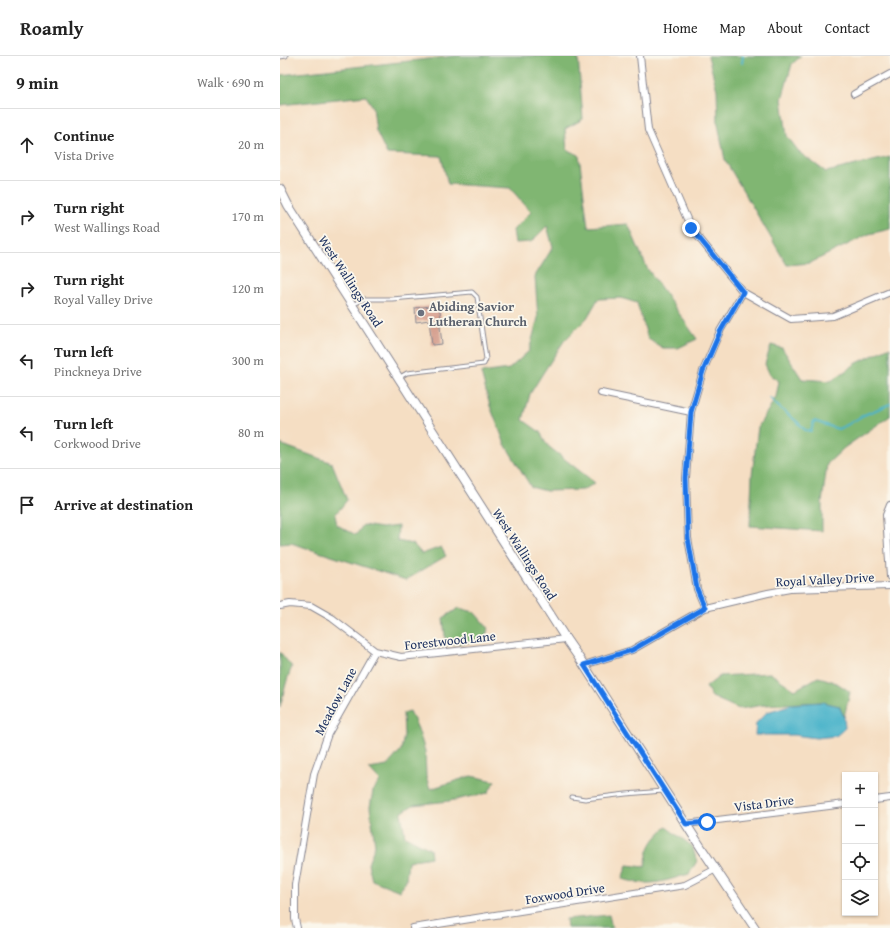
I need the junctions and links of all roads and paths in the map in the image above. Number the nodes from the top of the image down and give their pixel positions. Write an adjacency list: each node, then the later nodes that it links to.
1 (286, 56): 3 (lane)
2 (640, 56): 7 (street)
3 (280, 57)
4 (890, 74): 5 (street)
5 (854, 94)
6 (280, 189): 9 (street, West Wallings Road)
7 (743, 292): 8 (street); 12 (street)
8 (890, 292)
9 (352, 305): 10 (street, West Wallings Road); 10 (lane)
10 (398, 378): 18 (street, West Wallings Road)
11 (601, 393): 12 (street)
12 (691, 412): 17 (street)
13 (890, 504): 14 (street)
14 (890, 577)
15 (890, 586): 17 (street, Royal Valley Drive)
16 (280, 606): 19 (street, Forestwood Lane)
17 (705, 608): 20 (street, Royal Valley Drive)
18 (566, 639): 19 (street, Forestwood Lane); 20 (street, West Wallings Road)
19 (375, 651): 28 (street, Meadow Lane)
20 (584, 665): 21 (street, West Wallings Road)
21 (665, 790): 22 (lane); 26 (street, West Wallings Road)
22 (572, 797)
23 (890, 798): 24 (street)
24 (878, 800)
25 (842, 804): 26 (street, Vista Drive)
26 (686, 824): 27 (street, West Wallings Road)
27 (716, 869): 29 (street, Foxwood Drive); 30 (street, West Wallings Road)
28 (297, 928)
29 (413, 928)
30 (755, 928)

